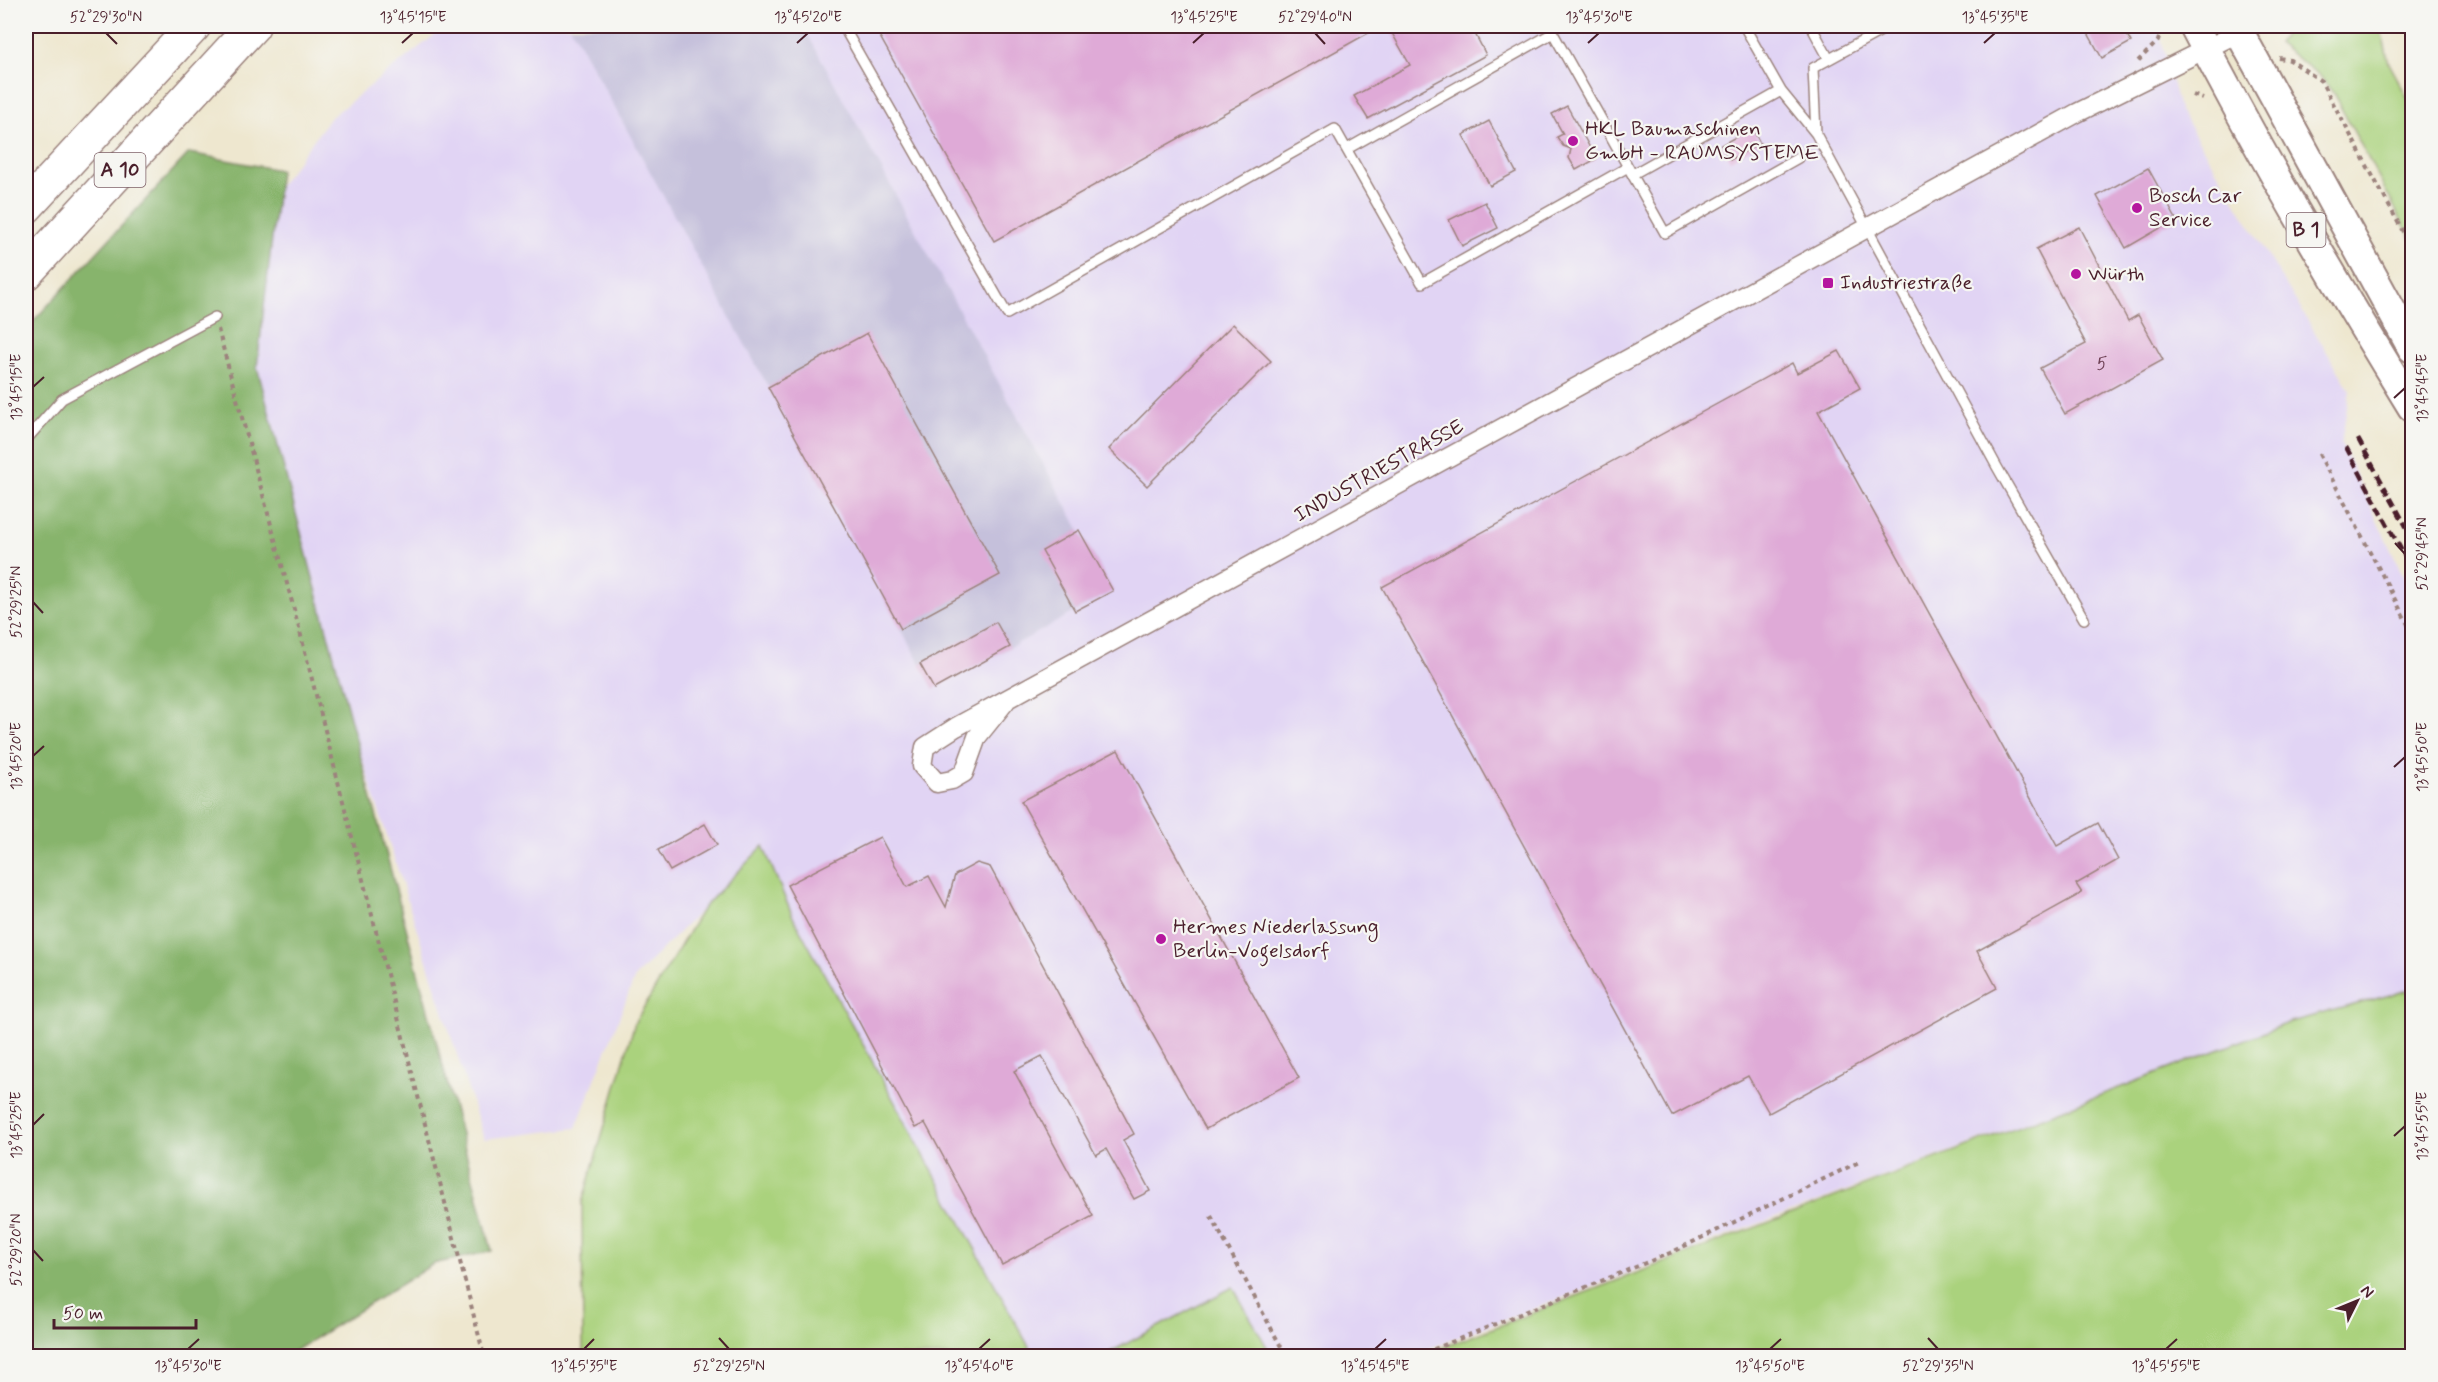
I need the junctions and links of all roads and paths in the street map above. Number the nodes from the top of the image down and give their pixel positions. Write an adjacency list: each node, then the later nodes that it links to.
1 (194, 26): 21 (highway, A 10)
2 (253, 26): 24 (highway, A 10)
3 (843, 26): 18 (lane)
4 (1744, 26): 14 (lane)
5 (1811, 26): 13 (lane)
6 (1890, 26): 13 (lane)
7 (2163, 26): 10 (path)
8 (1551, 29): 18 (lane); 20 (lane)
9 (2238, 29): 11 (street, INDUSTRIESTRASSE); 26 (main road, B 1)
10 (2162, 33)
11 (2200, 37): 22 (street, INDUSTRIESTRASSE); 27 (main road, B 1)
12 (2279, 58): 23 (path)
13 (1829, 59): 17 (lane)
14 (1781, 91): 17 (lane); 20 (lane)
15 (2193, 95): 16 (path)
16 (2204, 99)
17 (1816, 134): 22 (lane)
18 (1347, 149): 20 (lane)
19 (1798, 158): 20 (lane)
20 (1631, 171)
21 (26, 207)
22 (1869, 229): 30 (lane); 32 (street, INDUSTRIESTRASSE)
23 (2412, 248)
24 (26, 273)
25 (215, 316): 28 (lane); 35 (path)
26 (2412, 348)
27 (2412, 407)
28 (26, 440)
29 (2319, 454): 31 (path)
30 (2084, 619)
31 (2412, 632)
32 (1006, 701): 32 (street, INDUSTRIESTRASSE)
33 (1861, 1161): 37 (path)
34 (1211, 1216): 36 (path)
35 (484, 1356)
36 (1286, 1356)
37 (1417, 1356)

